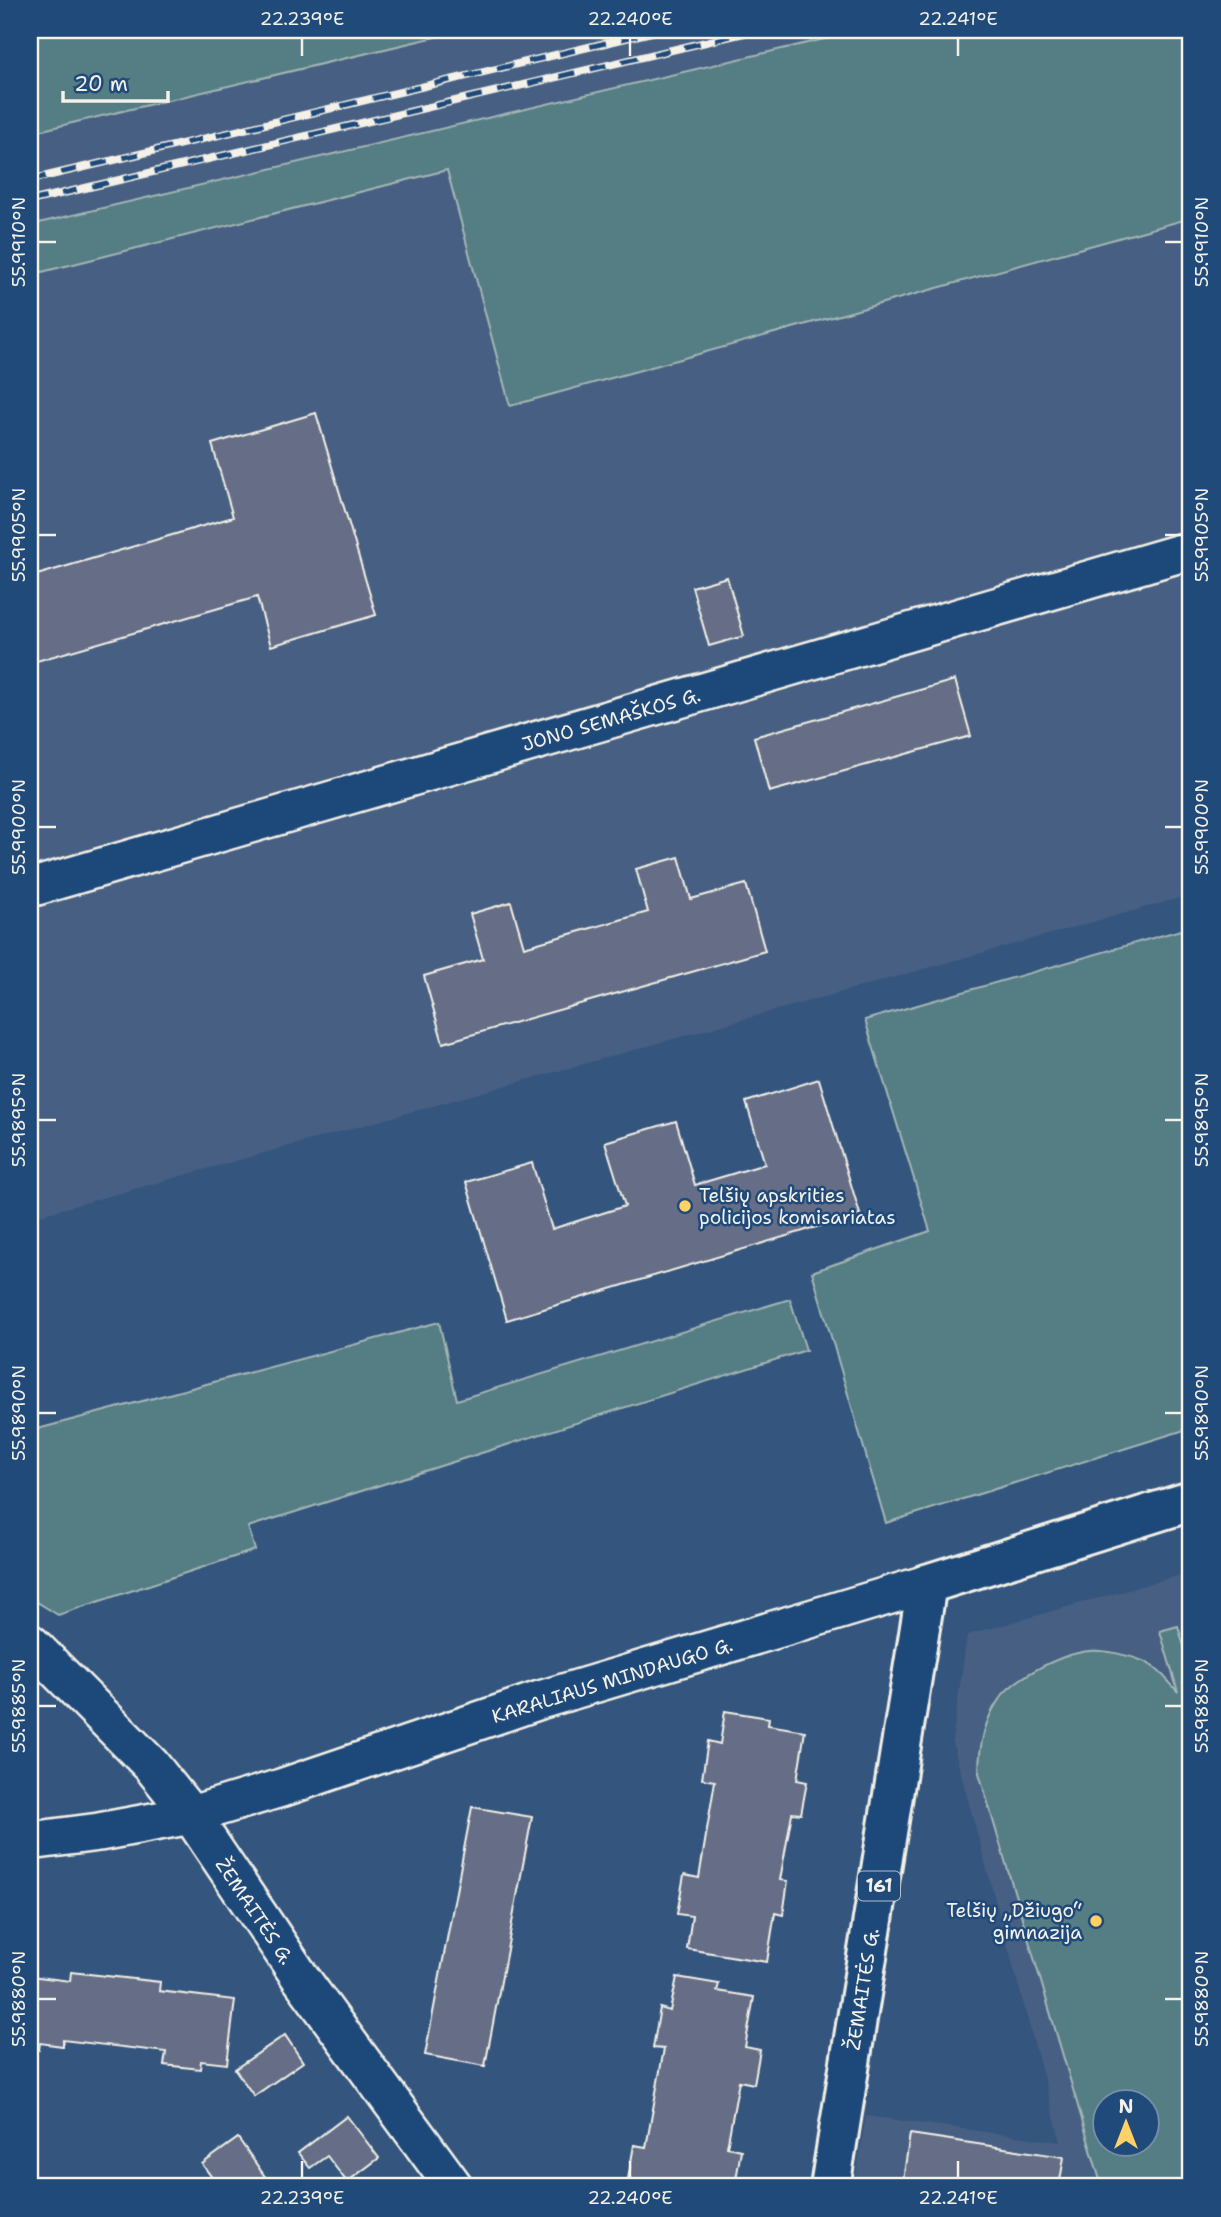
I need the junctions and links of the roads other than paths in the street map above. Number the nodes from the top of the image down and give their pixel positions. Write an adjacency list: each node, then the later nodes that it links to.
1 (1191, 550): 2 (street, JONO SEMAŠKOS G.)
2 (30, 888)
3 (1191, 1501): 4 (main road, KARALIAUS MINDAUGO G.)
4 (927, 1584): 6 (street, KARALIAUS MINDAUGO G.); 9 (main road, ŽEMAITĖS G. / 161)
5 (32, 1654): 6 (street, ŽEMAITĖS G.)
6 (191, 1815): 7 (street, KARALIAUS MINDAUGO G.); 8 (street, ŽEMAITĖS G.)
7 (30, 1841)
8 (454, 2187)
9 (830, 2187)

